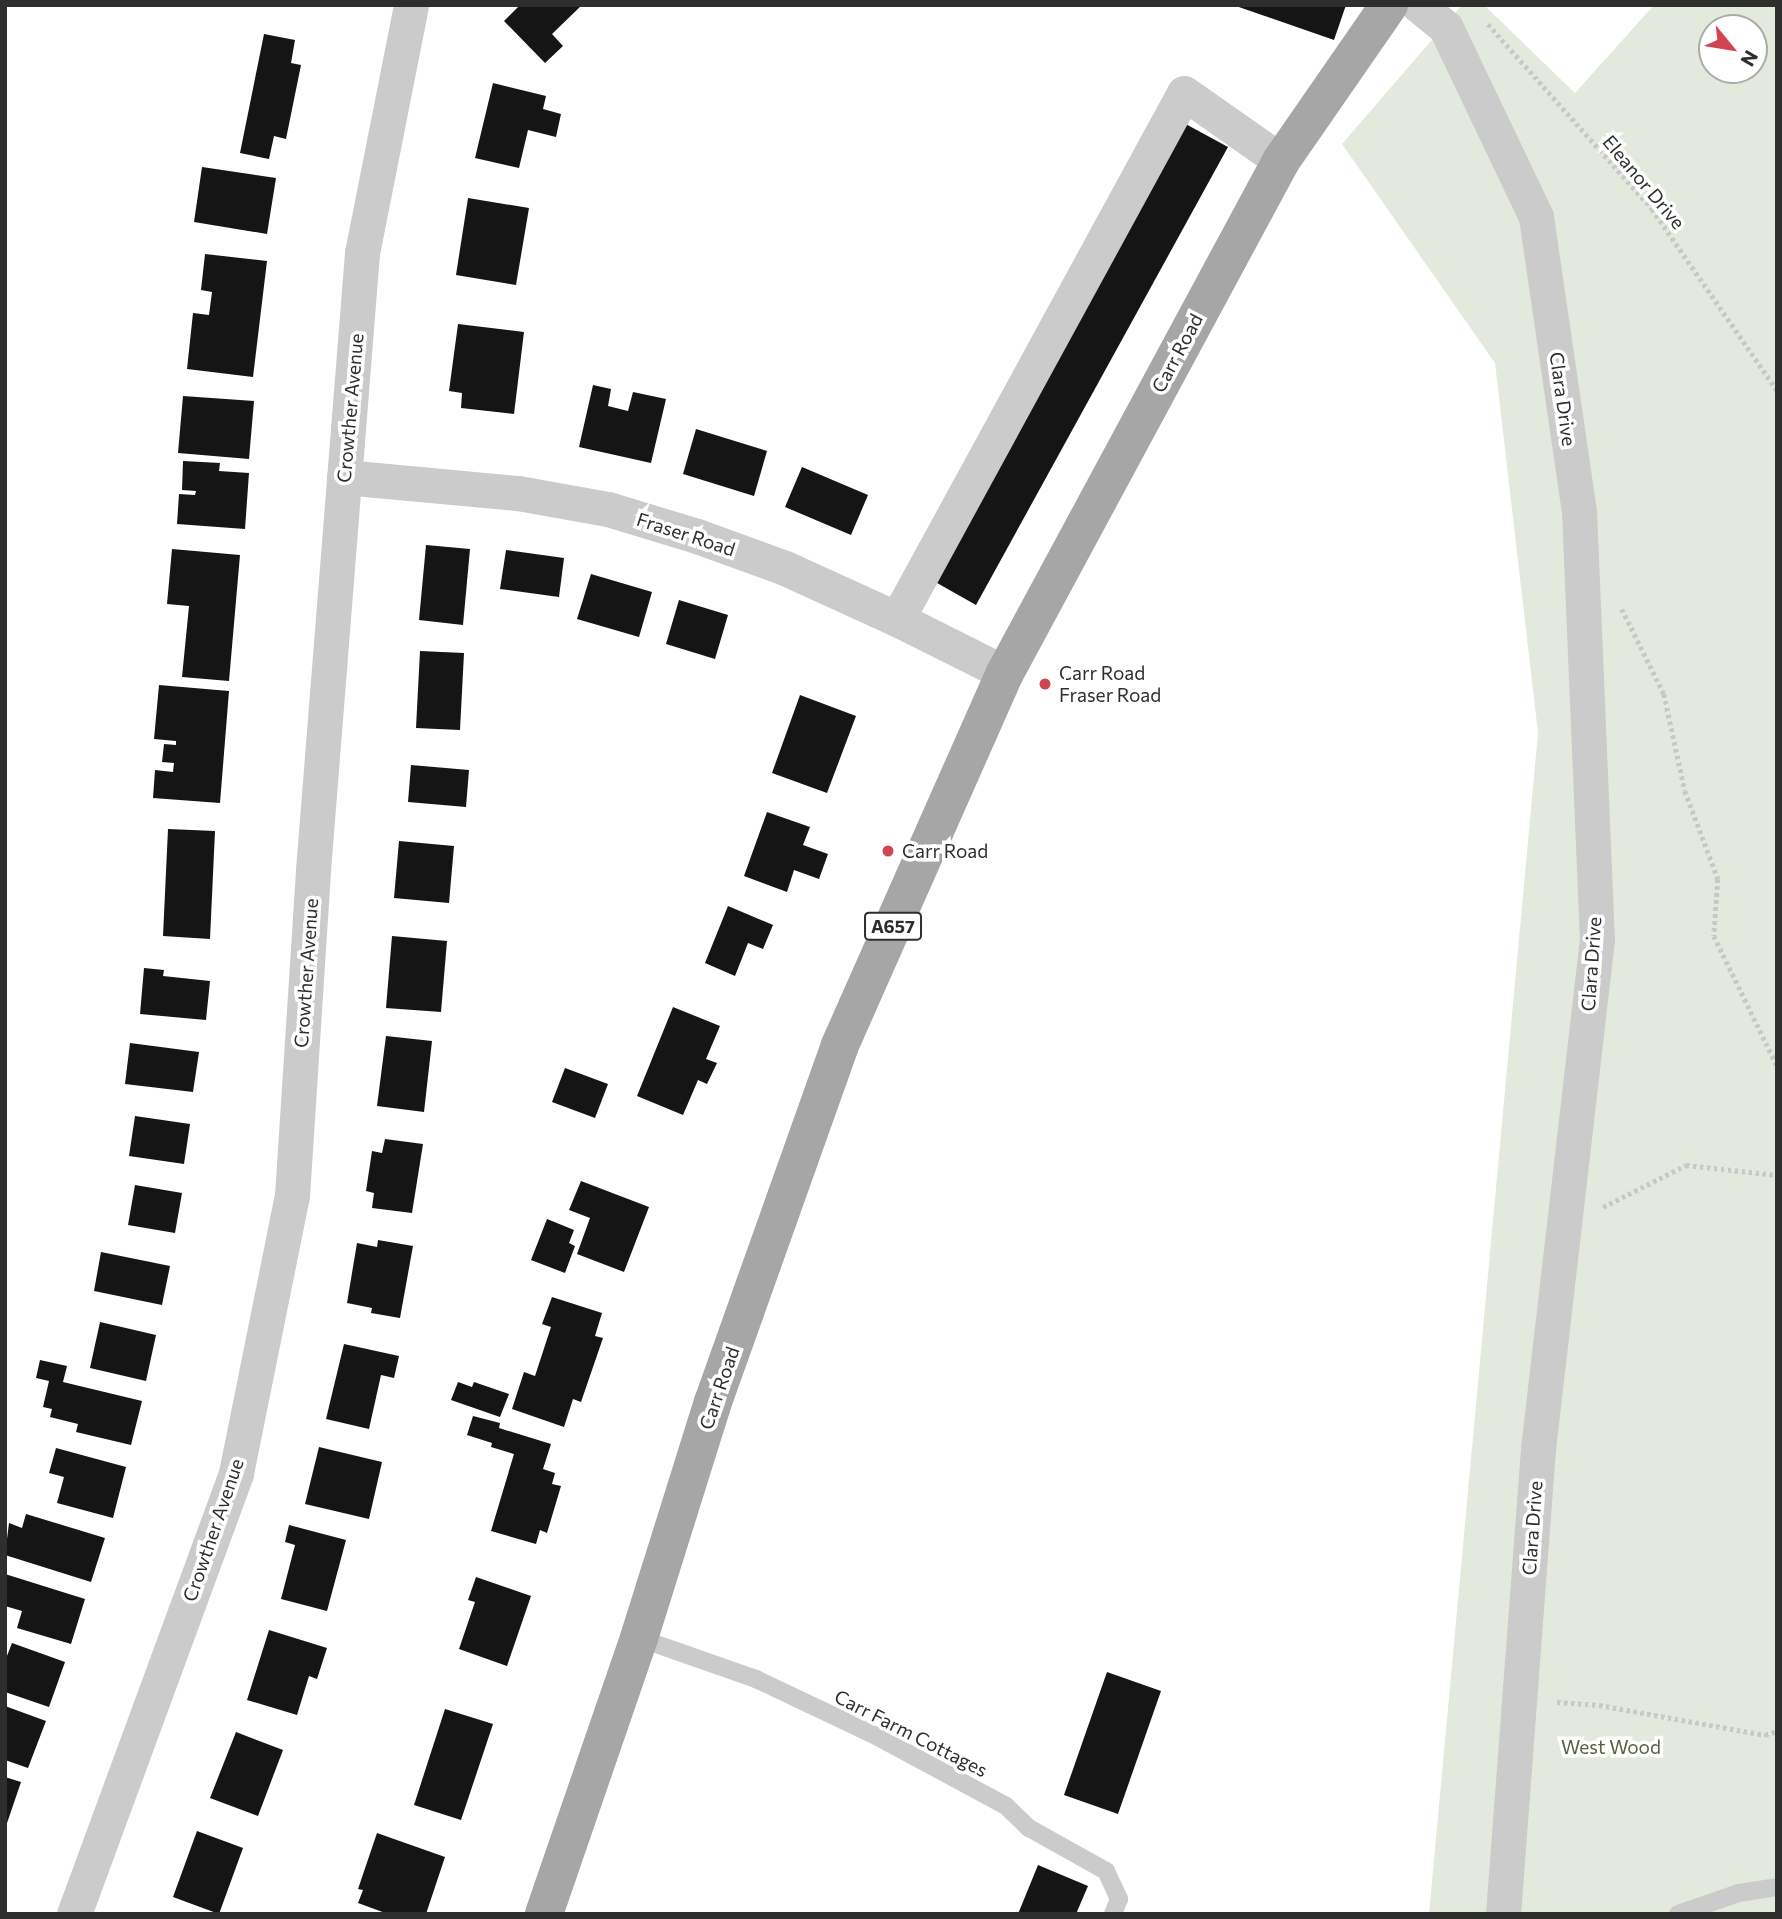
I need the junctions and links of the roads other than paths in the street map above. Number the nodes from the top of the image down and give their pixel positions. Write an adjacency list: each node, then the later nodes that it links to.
1 (411, 5): 5 (street, Crowther Avenue)
2 (1389, 5): 4 (main road, Carr Road / A657)
3 (1418, 5): 13 (street, Clara Drive)
4 (1282, 162): 6 (street); 7 (main road, Carr Road / A657)
5 (344, 477): 6 (street, Fraser Road); 10 (street, Crowther Avenue)
6 (898, 619): 7 (street, Fraser Road)
7 (1005, 673): 8 (main road, Carr Road / A657)
8 (639, 1639): 11 (main road, Carr Road / A657); 12 (lane, Carr Farm Cottages)
9 (1777, 1887): 14 (lane)
10 (75, 1914)
11 (544, 1914)
12 (1113, 1914)
13 (1503, 1914)
14 (1678, 1914)

